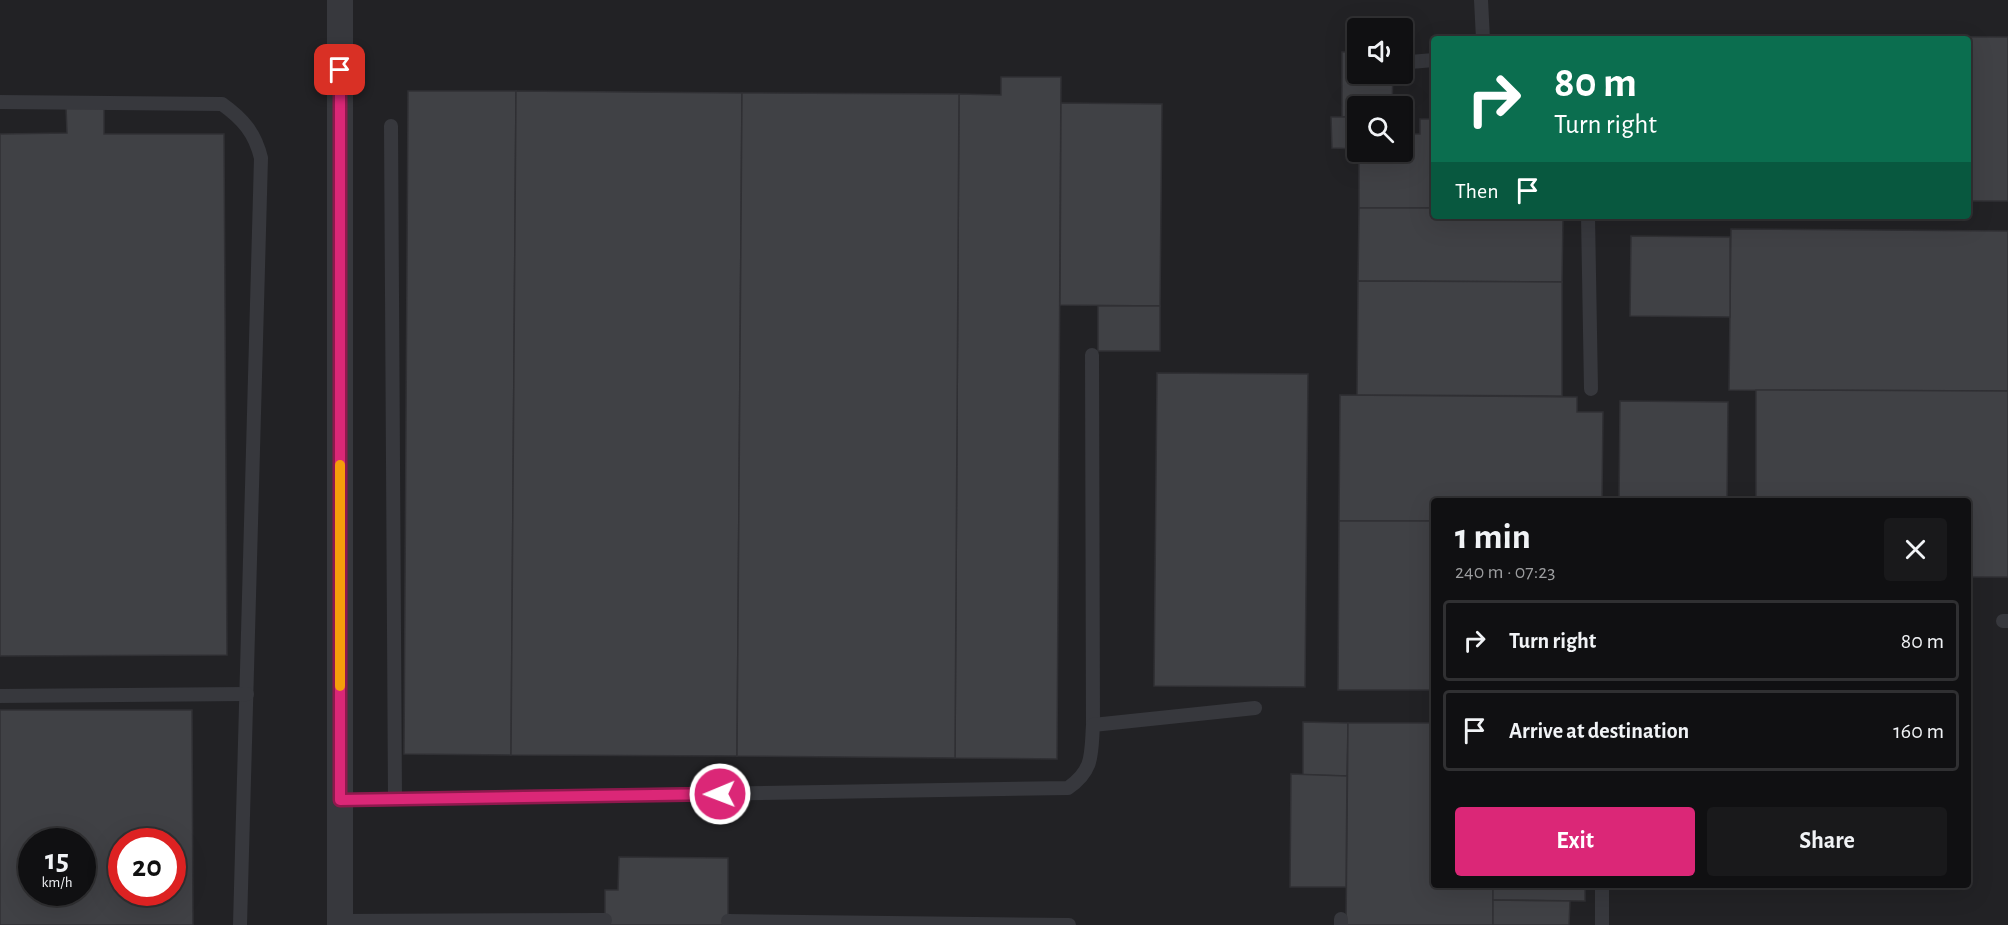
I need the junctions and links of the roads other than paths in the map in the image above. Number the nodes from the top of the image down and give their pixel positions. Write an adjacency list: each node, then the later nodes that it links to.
1 (340, 0): 16 (street)
2 (1481, 0): 3 (lane)
3 (1483, 36)
4 (1431, 60): 5 (lane)
5 (1413, 62)
6 (0, 102): 11 (lane)
7 (391, 126): 15 (lane)
8 (1588, 219): 10 (lane)
9 (1092, 355): 14 (lane)
10 (1591, 389)
11 (247, 694): 12 (lane); 22 (lane)
12 (0, 696)
13 (1256, 708): 14 (lane)
14 (1093, 725): 15 (lane)
15 (395, 799): 16 (lane)
16 (340, 800): 20 (street)
17 (1602, 888): 24 (lane)
18 (605, 920): 21 (lane)
19 (728, 921): 23 (lane)
20 (340, 923): 21 (lane)
21 (400, 923)
22 (240, 925)
23 (1069, 925)
24 (1602, 925)

